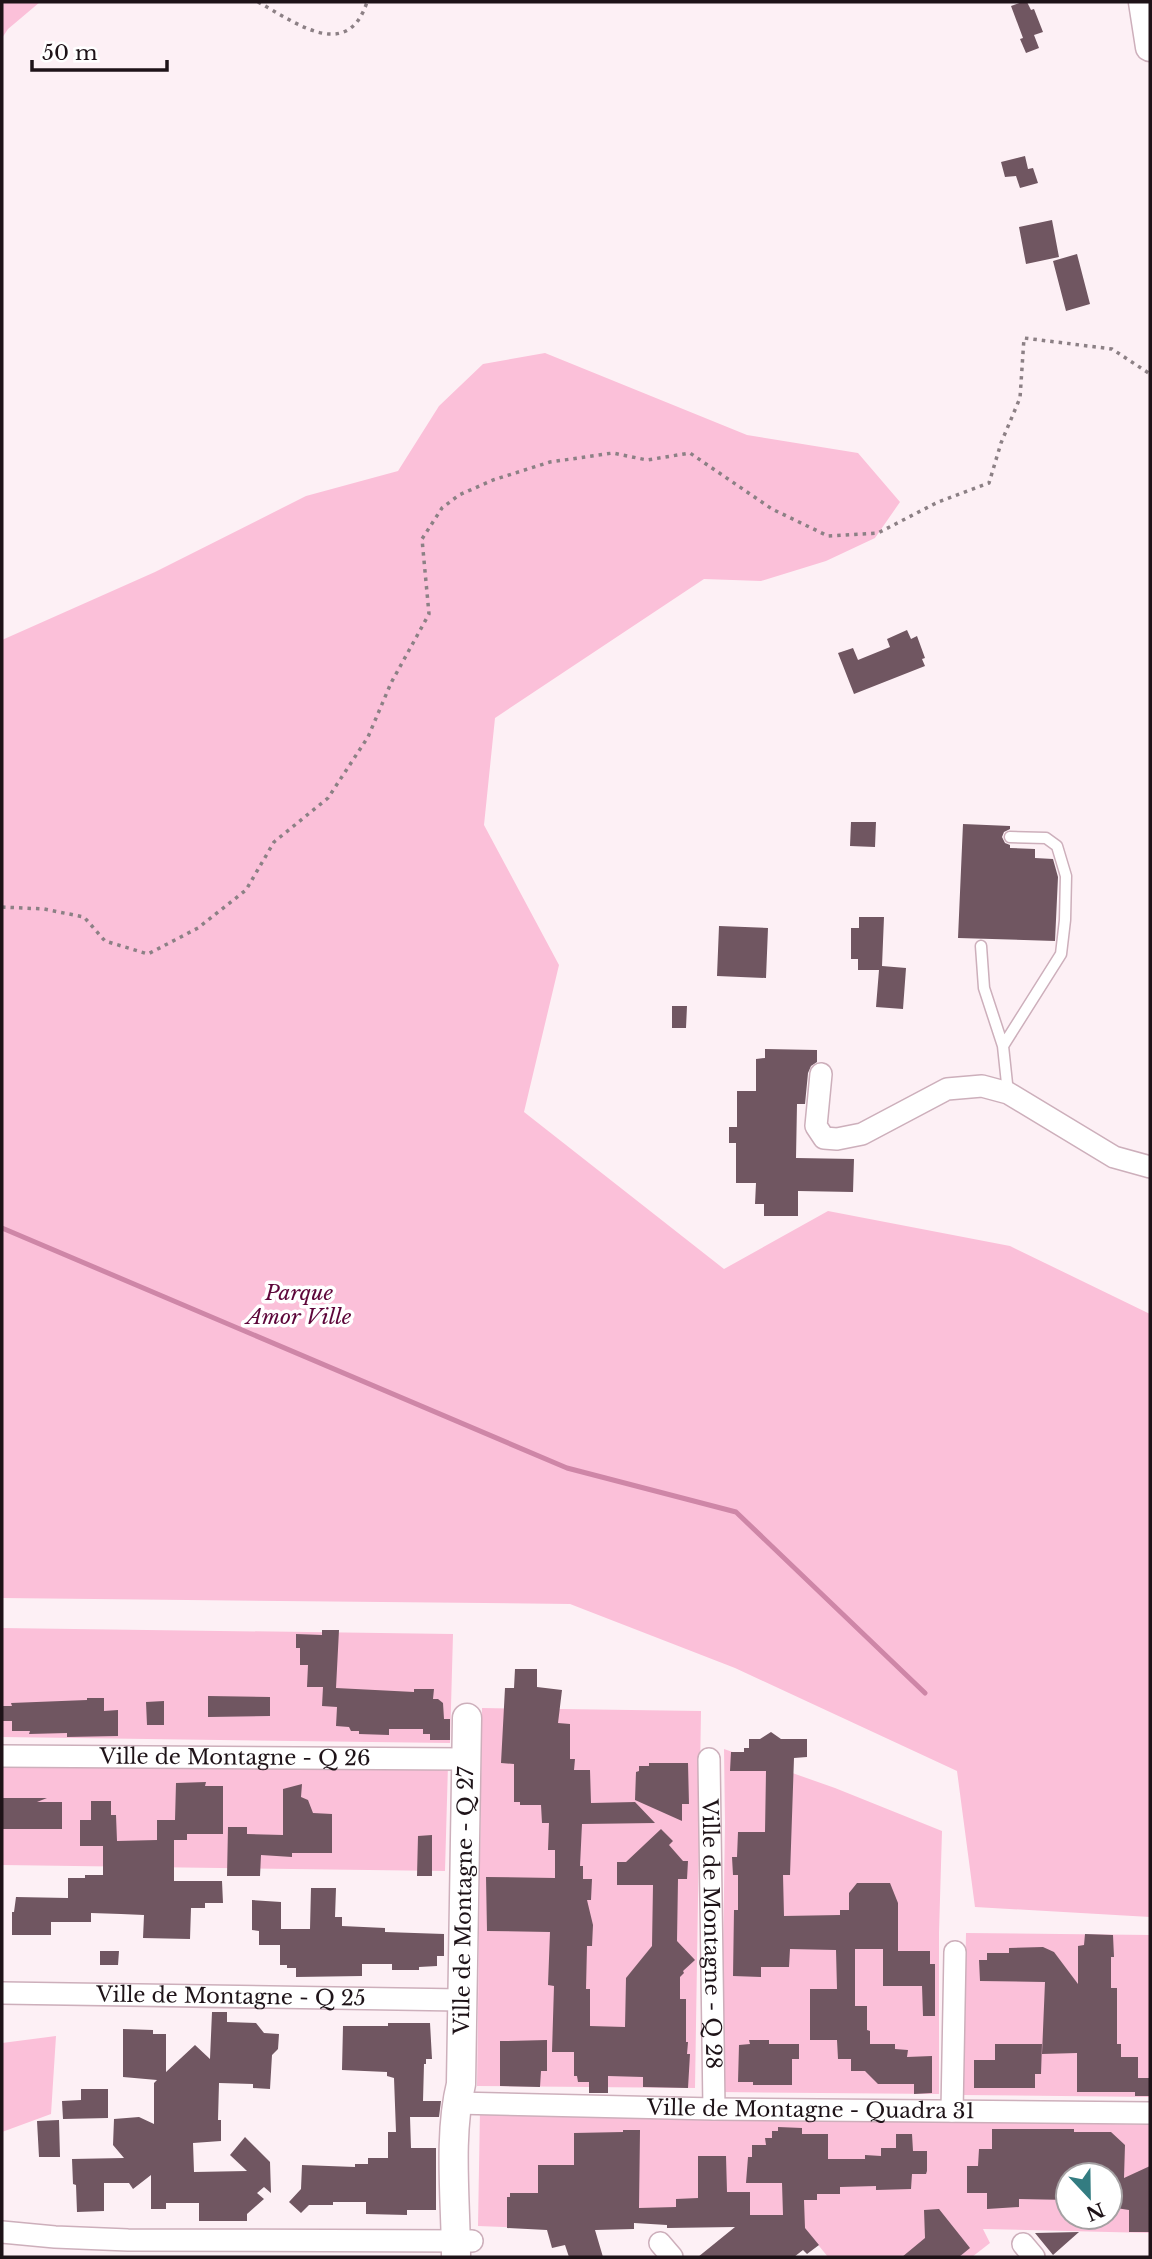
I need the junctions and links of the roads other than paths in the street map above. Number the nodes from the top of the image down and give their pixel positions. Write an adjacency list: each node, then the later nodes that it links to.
1 (1143, 2): 2 (street)
2 (1150, 47)
3 (1010, 837): 5 (lane)
4 (981, 946): 5 (lane)
5 (1003, 1046): 7 (lane)
6 (821, 1074): 7 (street)
7 (1008, 1093): 8 (street)
8 (1150, 1167)
9 (467, 1718): 11 (street, Ville de Montagne - Q 27)
10 (2, 1756): 11 (street, Ville de Montagne - Q 26)
11 (466, 1759): 15 (street, Ville de Montagne - Q 27)
12 (709, 1759): 17 (street, Ville de Montagne - Q 28)
13 (955, 1952): 18 (street)
14 (2, 1993): 15 (street, Ville de Montagne - Q 25)
15 (461, 2000): 16 (street, Ville de Montagne - Q 27)
16 (463, 2097): 17 (street, Ville de Montagne - Quadra 31); 21 (street, Ville de Montagne - Q 27)
17 (714, 2109): 18 (street, Ville de Montagne - Quadra 31)
18 (952, 2111): 19 (street, Ville de Montagne - Quadra 31)
19 (1150, 2113)
20 (2, 2232): 21 (street)
21 (464, 2249)

